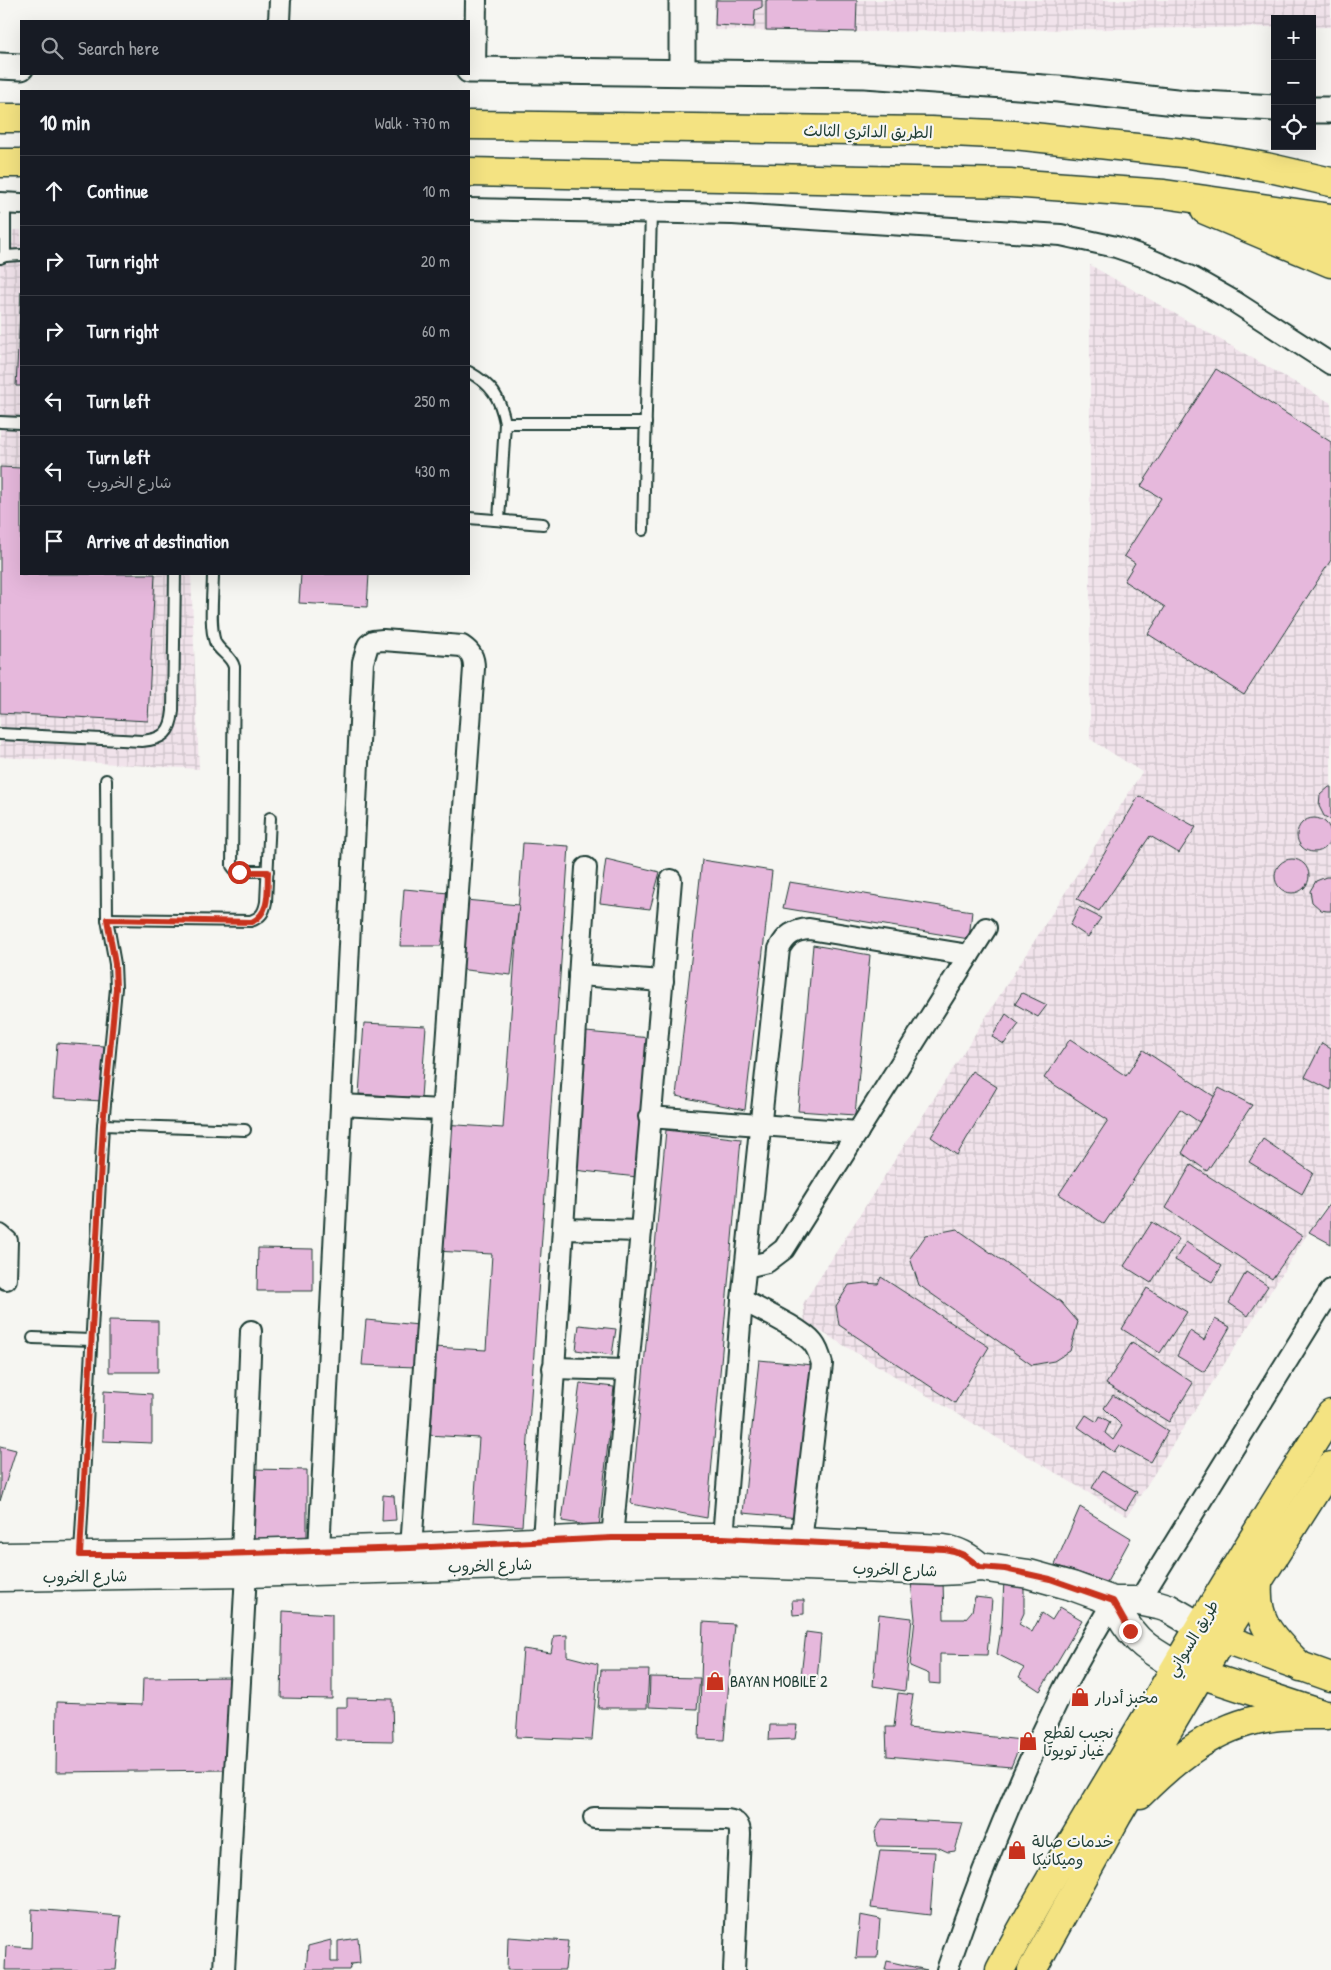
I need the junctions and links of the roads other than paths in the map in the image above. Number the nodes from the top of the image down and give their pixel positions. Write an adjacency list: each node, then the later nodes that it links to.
1 (280, 0): 4 (street)
2 (476, 0): 7 (street)
3 (682, 0): 8 (street)
4 (279, 20)
5 (0, 66): 6 (street)
6 (20, 67)
7 (472, 70): 8 (street)
8 (682, 72): 9 (street)
9 (1271, 108)
10 (1316, 110): 11 (street)
11 (1331, 110)
12 (0, 118): 13 (main road)
13 (20, 118)
14 (470, 125): 18 (main road, الطريق الدائري الثالث)
15 (0, 163): 16 (main road)
16 (20, 164)
17 (1331, 166): 18 (main road)
18 (1266, 167): 20 (main road, الطريق الدائري الثالث); 21 (main road, الطريق الدائري الثالث)
19 (470, 172): 22 (main road)
20 (1331, 175)
21 (1331, 182)
22 (1164, 194): 26 (main road); 27 (main road); 30 (main road)
23 (9, 203): 29 (lane)
24 (470, 209): 25 (street)
25 (651, 212): 31 (street); 36 (lane)
26 (1331, 218)
27 (1331, 235)
28 (20, 255): 29 (lane)
29 (2, 257)
30 (1331, 263)
31 (1331, 364)
32 (470, 373): 35 (lane)
33 (0, 422): 34 (lane)
34 (20, 423)
35 (505, 423): 36 (lane); 38 (lane)
36 (646, 423): 40 (lane)
37 (470, 518): 38 (lane)
38 (499, 520): 39 (lane)
39 (542, 524)
40 (643, 530)
41 (174, 575): 43 (lane)
42 (213, 575): 47 (lane)
43 (0, 734)
44 (106, 780): 49 (lane)
45 (270, 818): 47 (lane)
46 (586, 868): 52 (street)
47 (268, 872): 49 (lane)
48 (671, 880): 53 (street)
49 (107, 919): 57 (lane)
50 (986, 928): 51 (street)
51 (969, 955): 58 (street); 60 (street)
52 (579, 975): 53 (street); 61 (street)
53 (663, 981): 56 (street)
54 (341, 1105): 55 (street); 55 (street); 81 (street)
55 (442, 1110): 79 (street)
56 (650, 1118): 58 (street); 62 (street)
57 (103, 1125): 59 (lane); 70 (lane)
58 (761, 1125): 60 (street); 64 (street)
59 (245, 1130)
60 (858, 1132): 64 (street)
61 (563, 1230): 62 (street); 71 (street)
62 (641, 1231): 72 (street)
63 (0, 1234): 65 (street)
64 (746, 1267): 67 (street)
65 (6, 1279)
66 (1331, 1290): 88 (street)
67 (742, 1300): 76 (street); 78 (street)
68 (251, 1331): 84 (street)
69 (33, 1338): 70 (lane)
70 (92, 1340): 82 (lane)
71 (553, 1368): 72 (street); 77 (street)
72 (626, 1370): 75 (street)
73 (1331, 1414): 89 (main road, طريق السواني)
74 (1331, 1466): 87 (main road, طريق السواني)
75 (612, 1538): 77 (main road, شارع الخروب); 80 (main road, شارع الخروب)
76 (723, 1538): 78 (main road, شارع الخروب); 80 (main road, شارع الخروب)
77 (543, 1542): 79 (main road, شارع الخروب)
78 (801, 1542): 85 (main road, شارع الخروب)
79 (410, 1548): 81 (main road, شارع الخروب)
80 (692, 1550): 84 (main road, شارع الخروب); 85 (main road, شارع الخروب)
81 (320, 1551): 84 (main road, شارع الخروب)
82 (80, 1555): 83 (main road, شارع الخروب); 84 (main road, شارع الخروب)
83 (0, 1557)
84 (244, 1563): 86 (main road, شارع الخروب); 96 (street)
85 (980, 1567): 88 (main road, شارع الخروب)
86 (0, 1577)
87 (1258, 1583): 89 (main road, طريق السواني); 90 (main road)
88 (1126, 1601): 89 (main road, شارع الخروب); 91 (main road); 98 (street)
89 (1210, 1632): 90 (main road); 91 (main road, طريق السواني)
90 (1301, 1667): 92 (main road)
91 (1188, 1670): 93 (main road); 94 (main road, طريق السواني); 99 (main road, طريق السواني)
92 (1331, 1677)
93 (1329, 1716): 94 (main road)
94 (1117, 1816): 100 (main road, طريق السواني)
95 (594, 1818): 97 (street)
96 (224, 1970)
97 (734, 1970)
98 (947, 1970)
99 (1000, 1970)
100 (1032, 1970)

